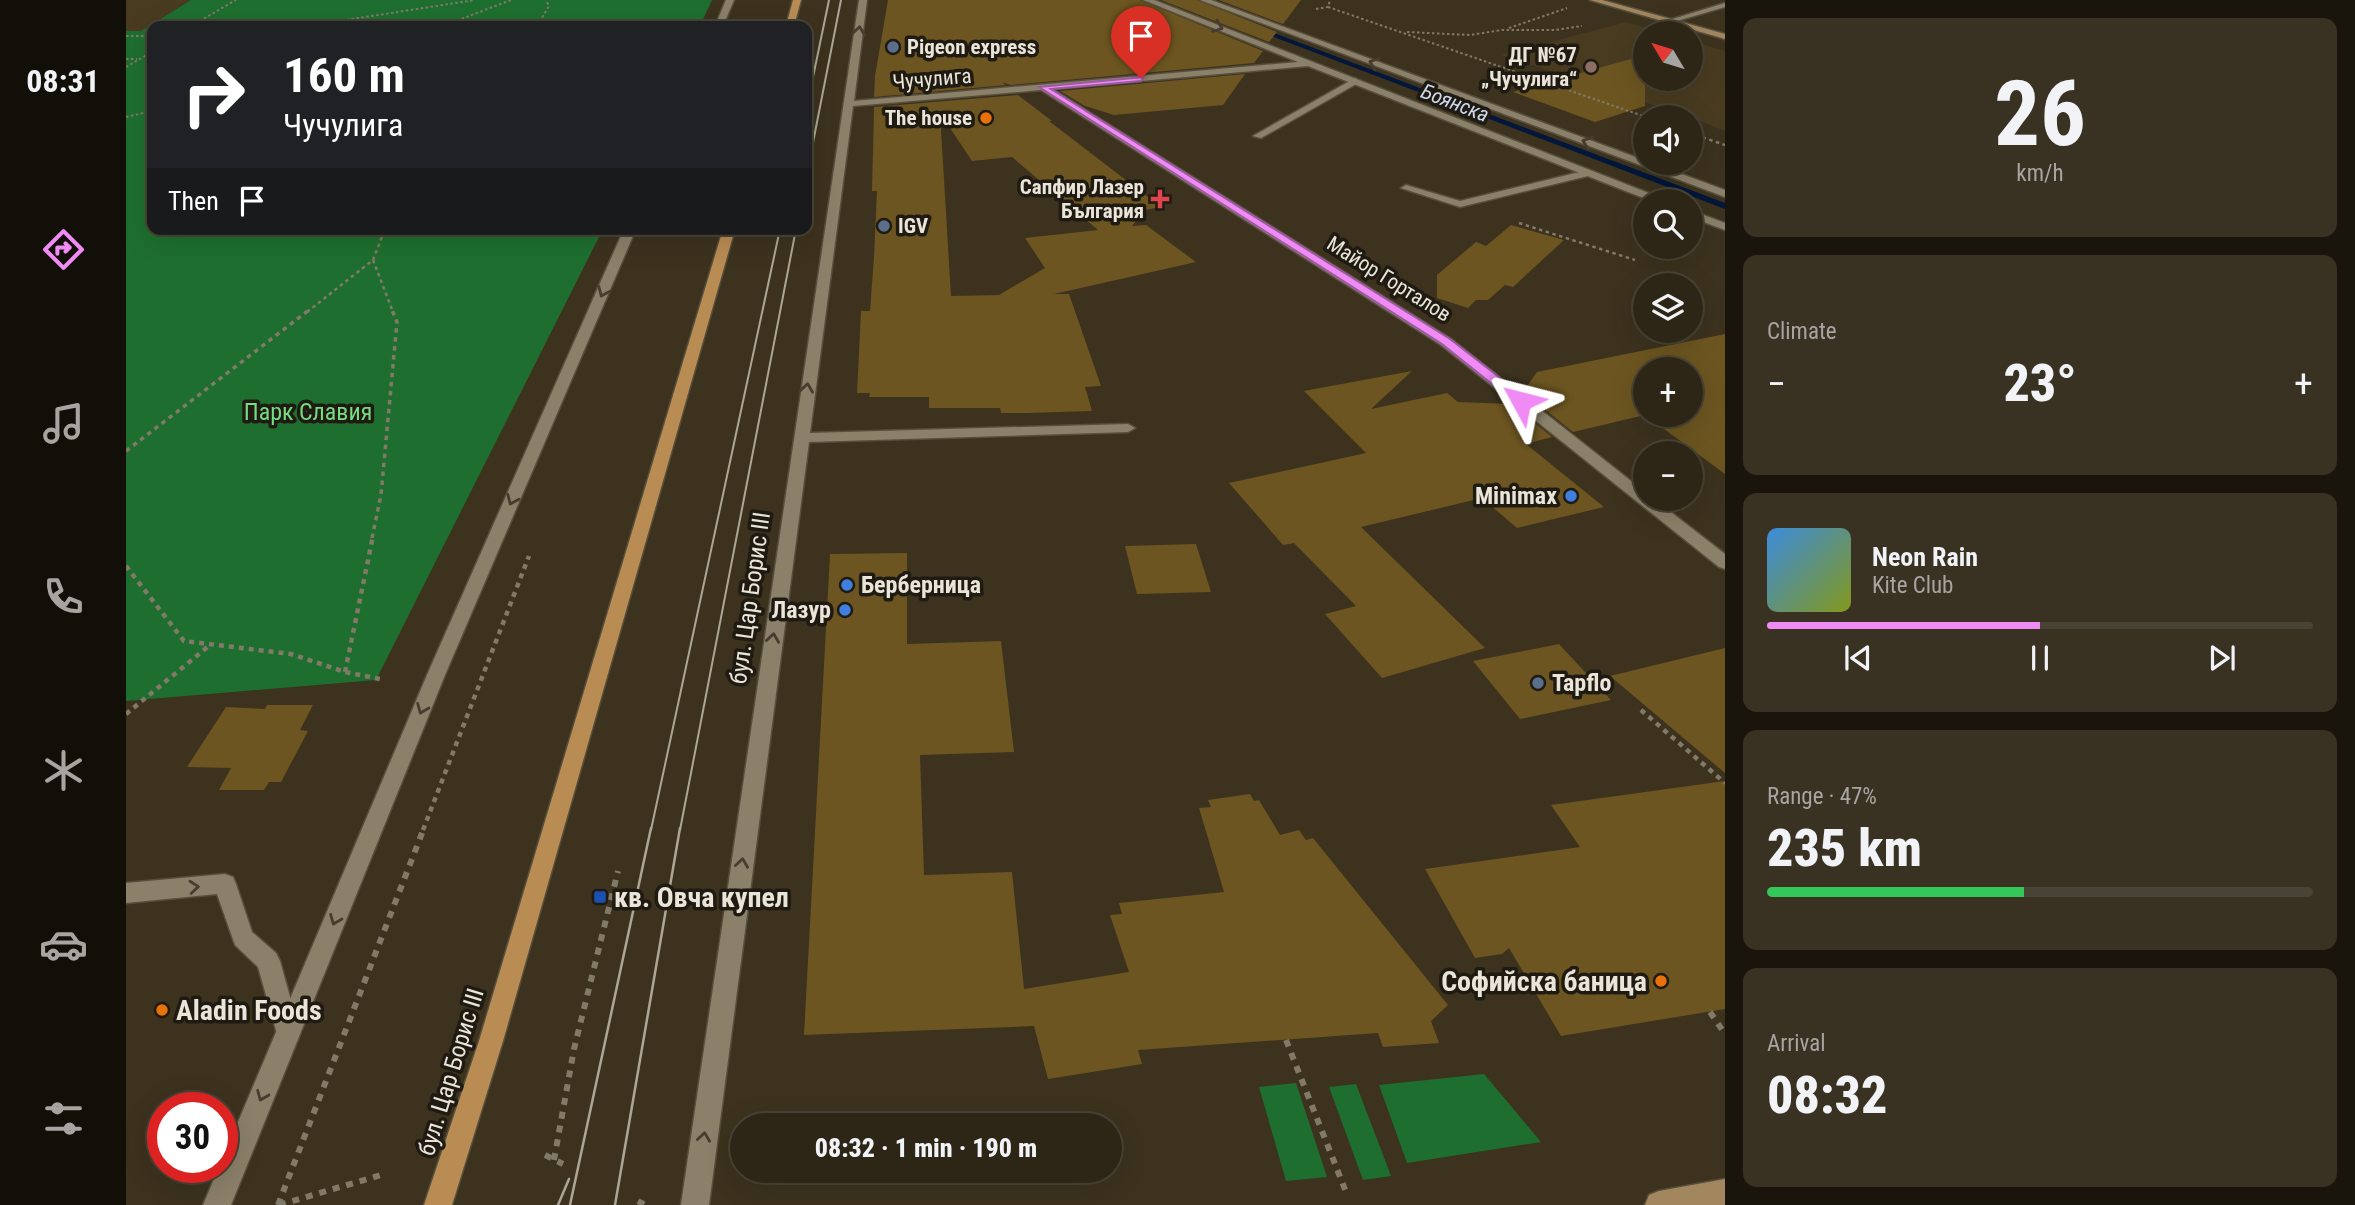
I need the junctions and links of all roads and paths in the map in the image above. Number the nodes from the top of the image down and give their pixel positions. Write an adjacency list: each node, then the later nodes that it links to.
1 (236, 0): 14 (path)
2 (475, 0): 15 (path)
3 (511, 0): 16 (path)
4 (545, 0): 17 (path)
5 (730, 0): 18 (street)
6 (797, 0): 19 (main road)
7 (863, 0): 37 (street, бул. Цар Борис III, one-way to 7)
8 (1147, 0): 33 (street, one-way to 33)
9 (1204, 0): 29 (street)
10 (1594, 0): 20 (street)
11 (1725, 5): 21 (street)
12 (1328, 7): 25 (path)
13 (1567, 8): 23 (path)
14 (200, 21)
15 (339, 21)
16 (456, 21)
17 (541, 21)
18 (721, 21)
19 (791, 21)
20 (1667, 21)
21 (1673, 21)
22 (1589, 26): 23 (path)
23 (1502, 30): 25 (path)
24 (1703, 31): 28 (street)
25 (1398, 32): 29 (path); 39 (path)
26 (126, 36): 27 (path)
27 (147, 36)
28 (1725, 37)
29 (1329, 46): 47 (street, one-way to 29)
30 (147, 55): 32 (path)
31 (126, 59): 32 (path)
32 (138, 59): 34 (path)
33 (1312, 64): 35 (street); 36 (street, Чучулига)
34 (126, 67)
35 (1355, 81): 41 (street); 44 (street)
36 (1043, 87): 37 (street, Чучулига); 60 (street, Майор Горталов)
37 (848, 104): 57 (street, бул. Цар Борис III, one-way to 37)
38 (147, 112): 40 (path)
39 (1633, 113)
40 (126, 117)
41 (1258, 136)
42 (1703, 137): 43 (path)
43 (1725, 145)
44 (1588, 173): 46 (street); 48 (street)
45 (1406, 188): 48 (street)
46 (1633, 190)
47 (1725, 194)
48 (1460, 204): 55 (path)
49 (1703, 218): 50 (street)
50 (1725, 227)
51 (383, 235): 54 (path)
52 (627, 235): 73 (street, one-way to 73)
53 (728, 235): 84 (main road, бул. Цар Борис III)
54 (373, 260): 58 (path); 63 (path)
55 (1635, 260)
56 (1128, 428): 57 (street)
57 (800, 438): 85 (street, бул. Цар Борис III, one-way to 57)
58 (126, 451)
59 (530, 555): 83 (path)
60 (1725, 563)
61 (126, 566): 62 (path)
62 (211, 644): 63 (path); 66 (path)
63 (345, 672): 64 (path)
64 (380, 679)
65 (1641, 710): 67 (path)
66 (126, 714)
67 (1725, 783)
68 (618, 871): 77 (path)
69 (126, 893): 73 (street, one-way to 73)
70 (1710, 1012): 72 (path)
71 (1725, 1017): 72 (path)
72 (1715, 1019): 74 (path)
73 (288, 1033): 82 (street, one-way to 82)
74 (1725, 1034)
75 (1286, 1040): 80 (path)
76 (545, 1155): 77 (path)
77 (554, 1160): 78 (path)
78 (563, 1164)
79 (380, 1175): 83 (path)
80 (1346, 1192)
81 (1725, 1194): 86 (street)
82 (217, 1205)
83 (278, 1205)
84 (438, 1205)
85 (695, 1205)
86 (1659, 1205)

